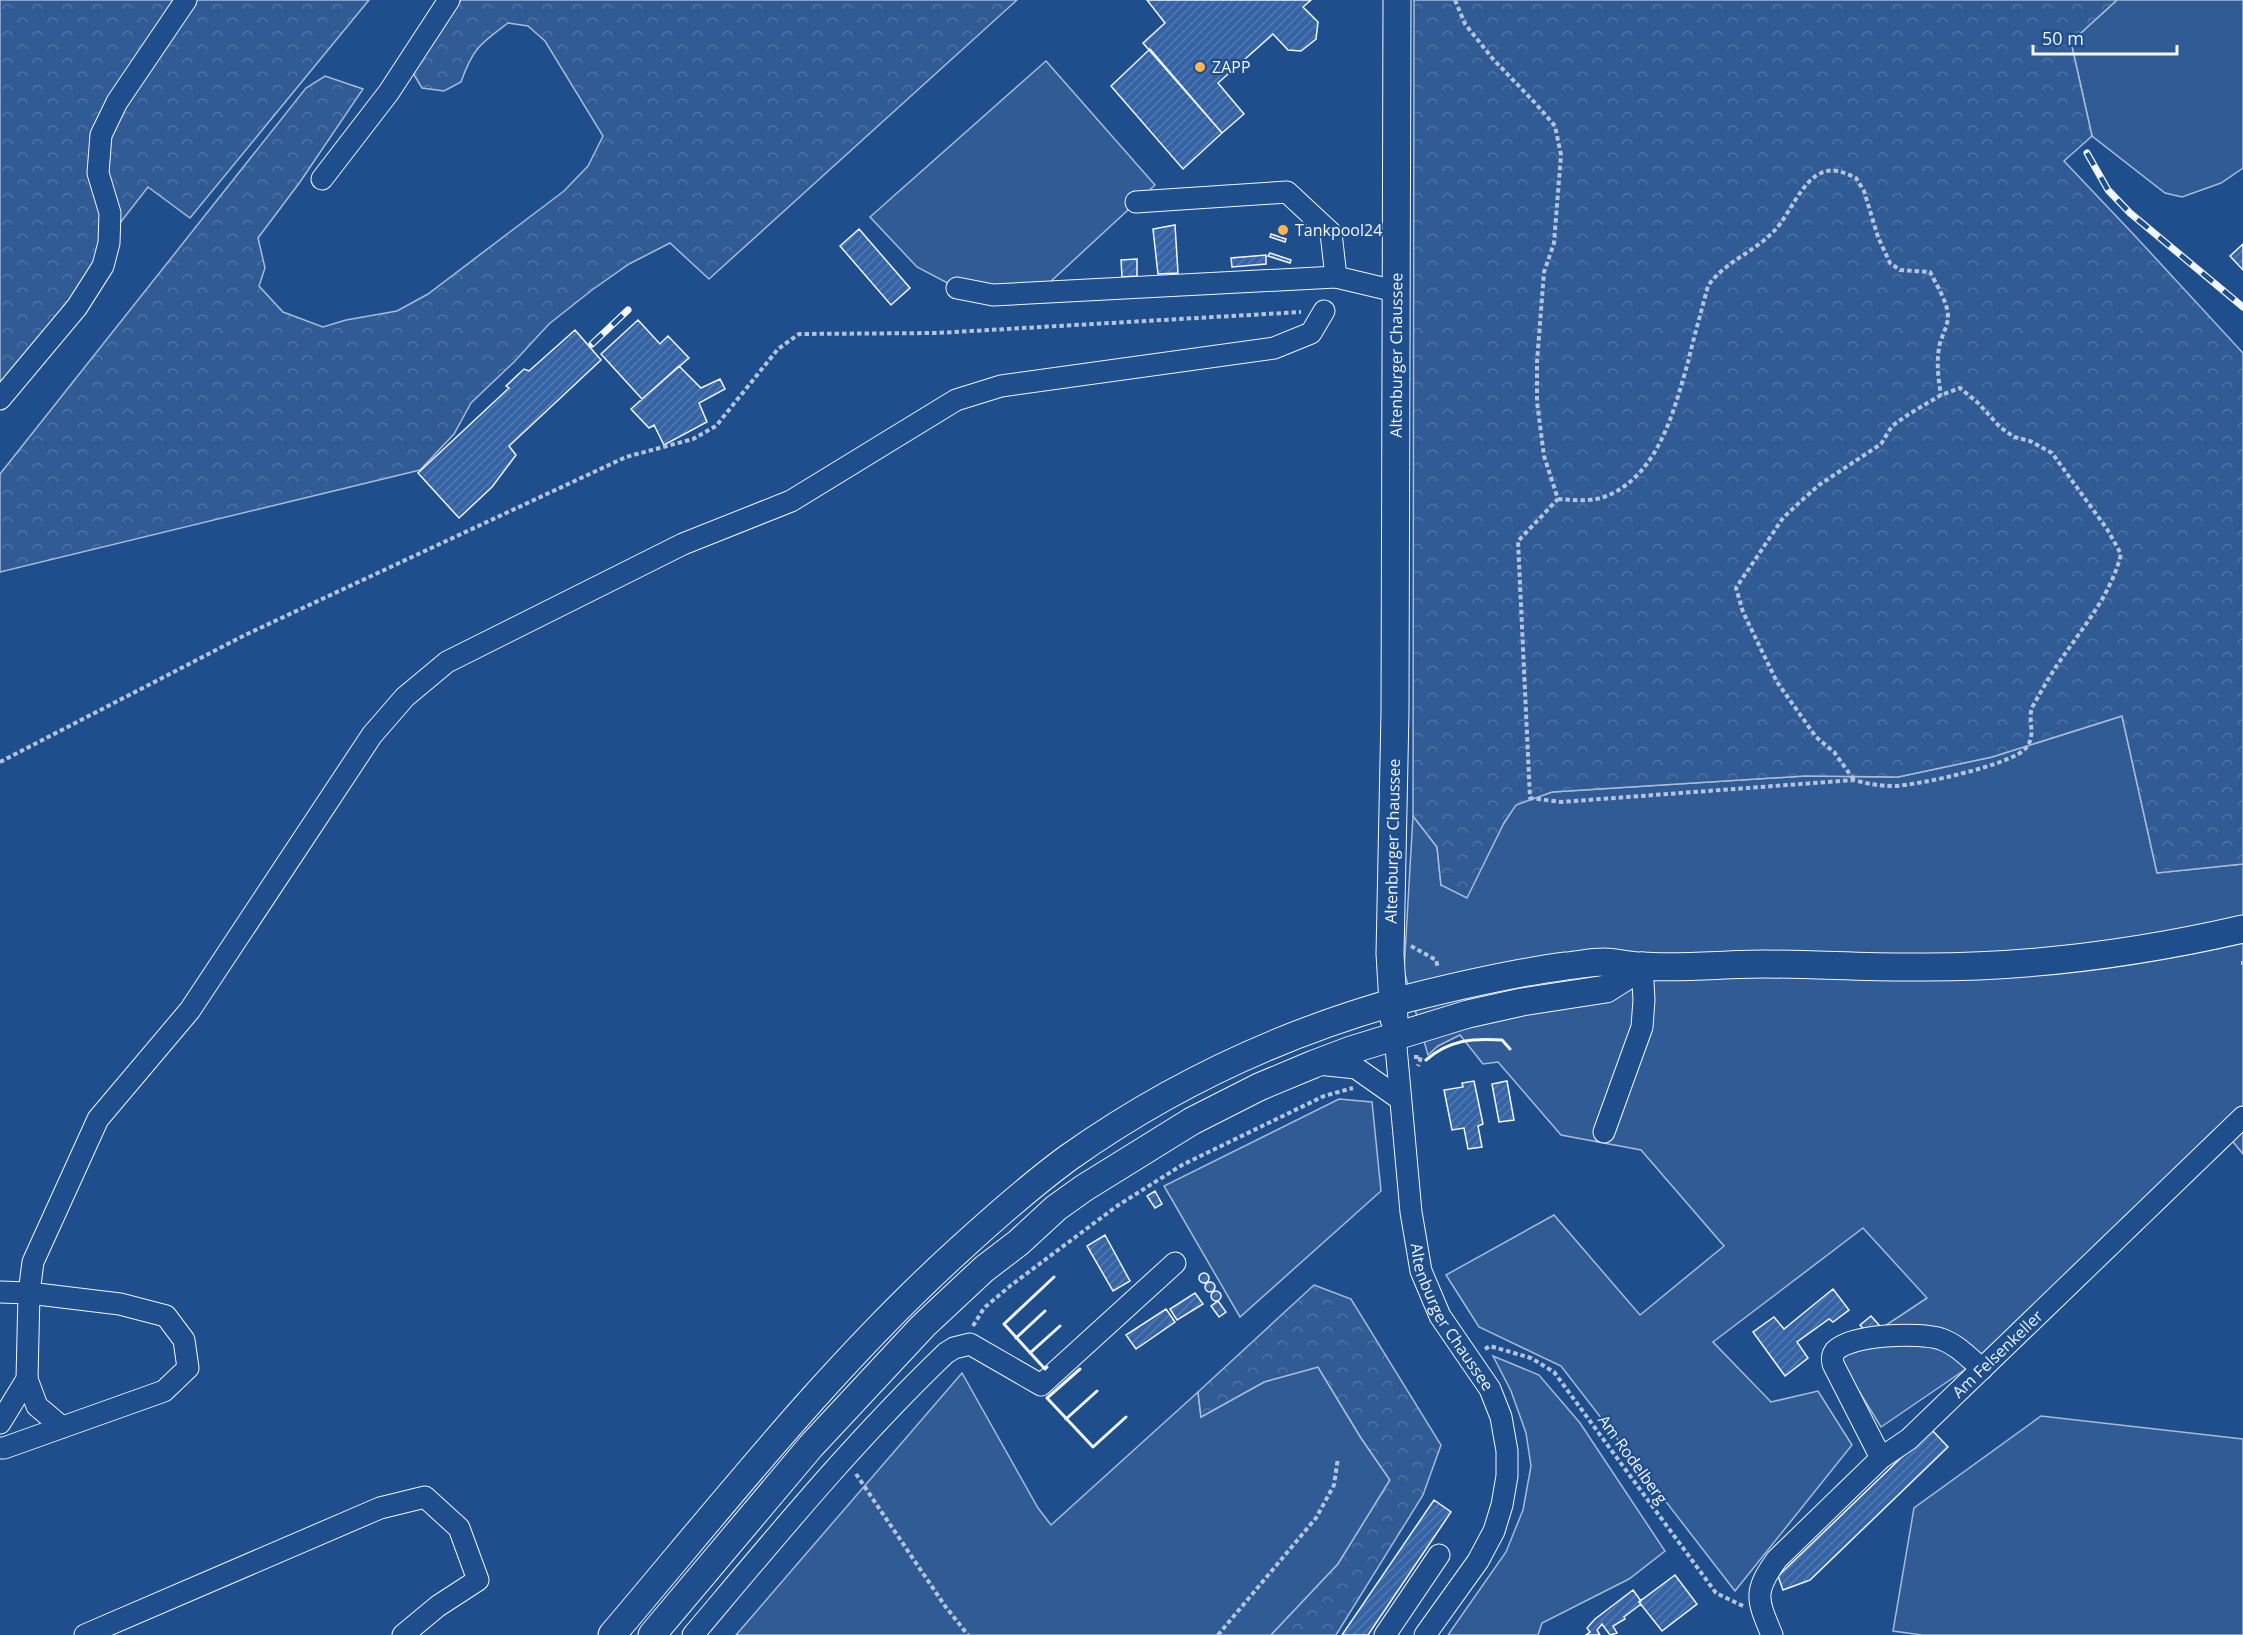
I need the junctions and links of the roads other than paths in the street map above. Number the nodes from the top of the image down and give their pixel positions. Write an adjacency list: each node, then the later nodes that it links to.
1 (186, 0): 10 (street)
2 (449, 0): 4 (street)
3 (1397, 0): 8 (main road, Altenburger Chaussee)
4 (322, 179)
5 (1136, 202): 6 (street)
6 (1336, 277): 7 (street); 8 (street)
7 (957, 288)
8 (1395, 291): 13 (main road, Altenburger Chaussee)
9 (1324, 311): 21 (street)
10 (0, 399)
11 (2243, 929): 12 (main road)
12 (1642, 966): 13 (main road); 14 (main road); 18 (street)
13 (1393, 1003): 14 (main road, Altenburger Chaussee); 32 (main road)
14 (1396, 1047): 15 (main road); 16 (street, Altenburger Chaussee)
15 (1314, 1064): 16 (street); 33 (main road)
16 (1400, 1099): 36 (street, Altenburger Chaussee)
17 (2243, 1117): 22 (street, Am Felsenkeller)
18 (1604, 1132)
19 (1175, 1263): 34 (street)
20 (0, 1292): 21 (street)
21 (29, 1293): 23 (street); 25 (street)
22 (1982, 1369): 27 (street, Am Felsenkeller); 27 (street)
23 (27, 1378): 24 (street); 25 (street)
24 (0, 1423)
25 (62, 1427): 26 (street)
26 (0, 1448)
27 (1881, 1458): 29 (street, Am Felsenkeller)
28 (1438, 1555): 35 (street)
29 (1768, 1626)
30 (85, 1635): 31 (street)
31 (403, 1635)
32 (612, 1635)
33 (652, 1635)
34 (693, 1635)
35 (1385, 1635)
36 (1425, 1635)

